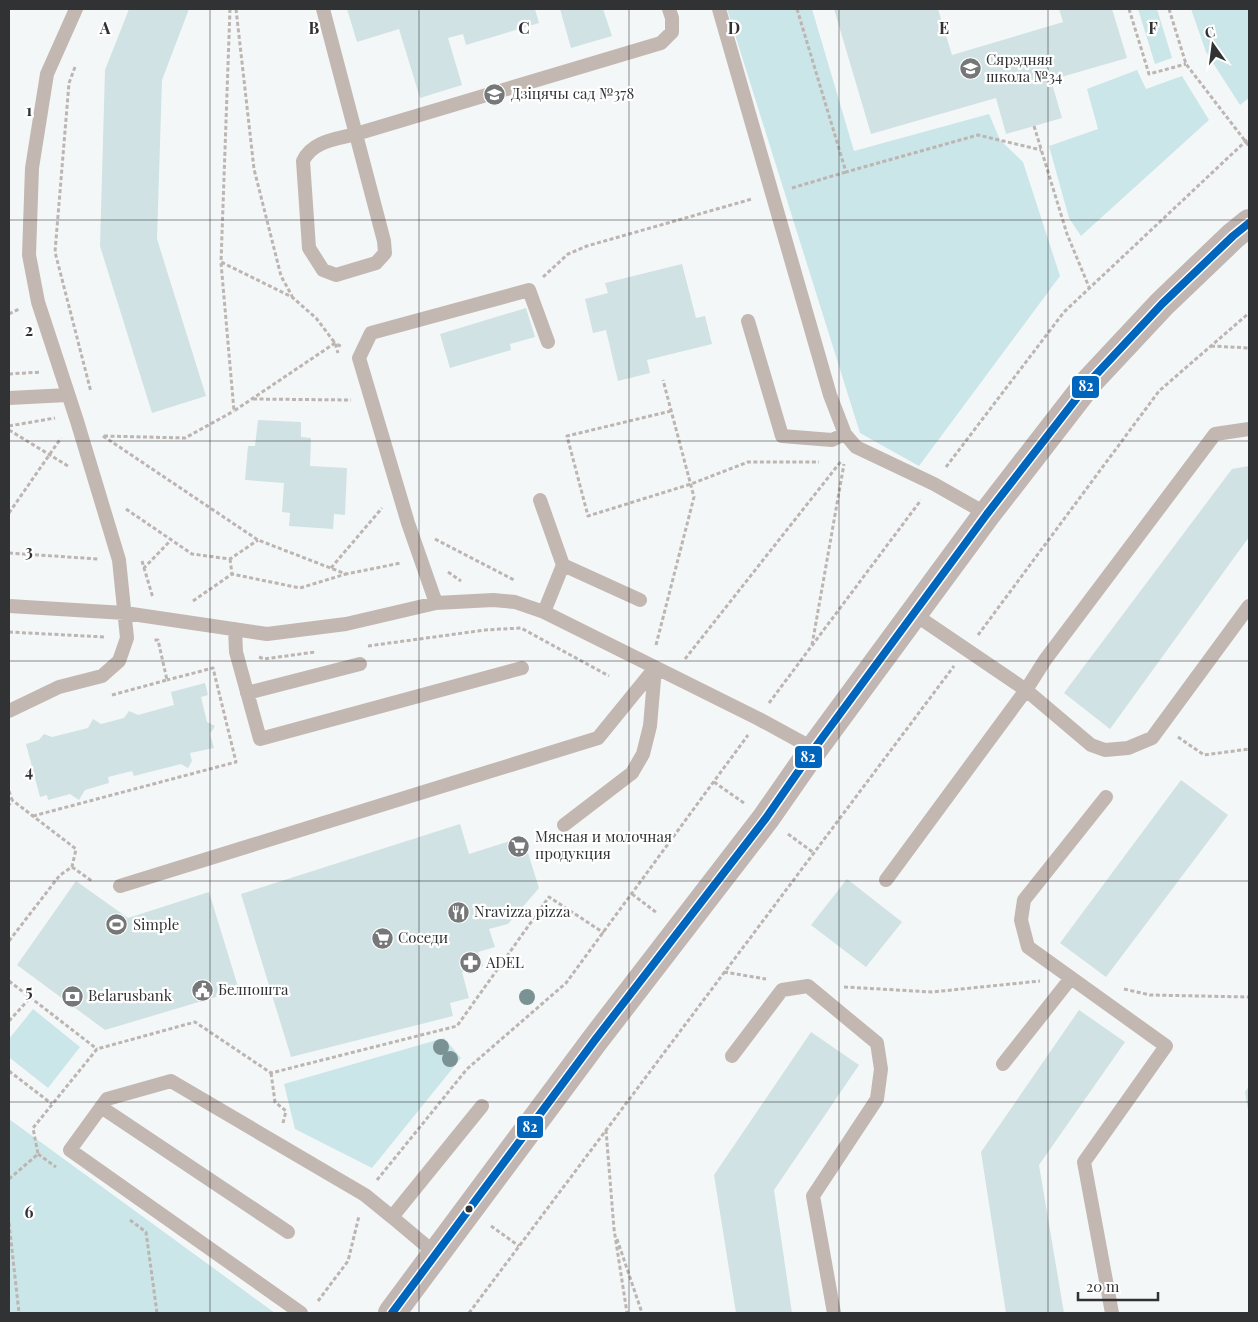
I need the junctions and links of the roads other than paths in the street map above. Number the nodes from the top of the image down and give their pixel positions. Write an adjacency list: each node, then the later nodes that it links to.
1 (76, 9): 9 (lane)
2 (323, 9): 5 (lane)
3 (669, 9): 5 (lane)
4 (720, 9): 12 (lane)
5 (356, 134): 5 (lane)
6 (1249, 223): 14 (main road)
7 (748, 321): 12 (lane)
8 (548, 342): 17 (lane)
9 (68, 395): 10 (lane); 21 (lane)
10 (9, 398)
11 (1249, 429): 27 (lane)
12 (845, 434): 14 (lane)
13 (540, 500): 15 (lane)
14 (987, 514): 22 (main road)
15 (563, 565): 16 (lane); 20 (lane)
16 (640, 600)
17 (436, 603): 20 (lane); 23 (lane)
18 (9, 606): 21 (lane)
19 (1249, 606): 27 (lane)
20 (544, 612): 26 (lane)
21 (125, 613): 23 (lane); 29 (lane)
22 (914, 614): 27 (lane); 30 (main road)
23 (235, 630): 28 (lane)
24 (360, 664): 28 (lane)
25 (522, 668): 28 (lane)
26 (656, 668): 30 (lane); 32 (lane); 34 (lane)
27 (1026, 690): 33 (lane)
28 (247, 693)
29 (9, 711)
30 (814, 749): 42 (main road)
31 (1106, 797): 35 (lane)
32 (564, 825)
33 (886, 880)
34 (120, 886)
35 (1071, 978): 37 (lane); 46 (lane)
36 (732, 1056): 45 (lane)
37 (1003, 1064)
38 (482, 1106): 40 (lane)
39 (101, 1107): 40 (lane); 41 (lane); 43 (lane)
40 (392, 1217): 42 (lane)
41 (288, 1232)
42 (436, 1254): 44 (main road)
43 (301, 1313)
44 (392, 1313)
45 (834, 1313)
46 (1112, 1313)

